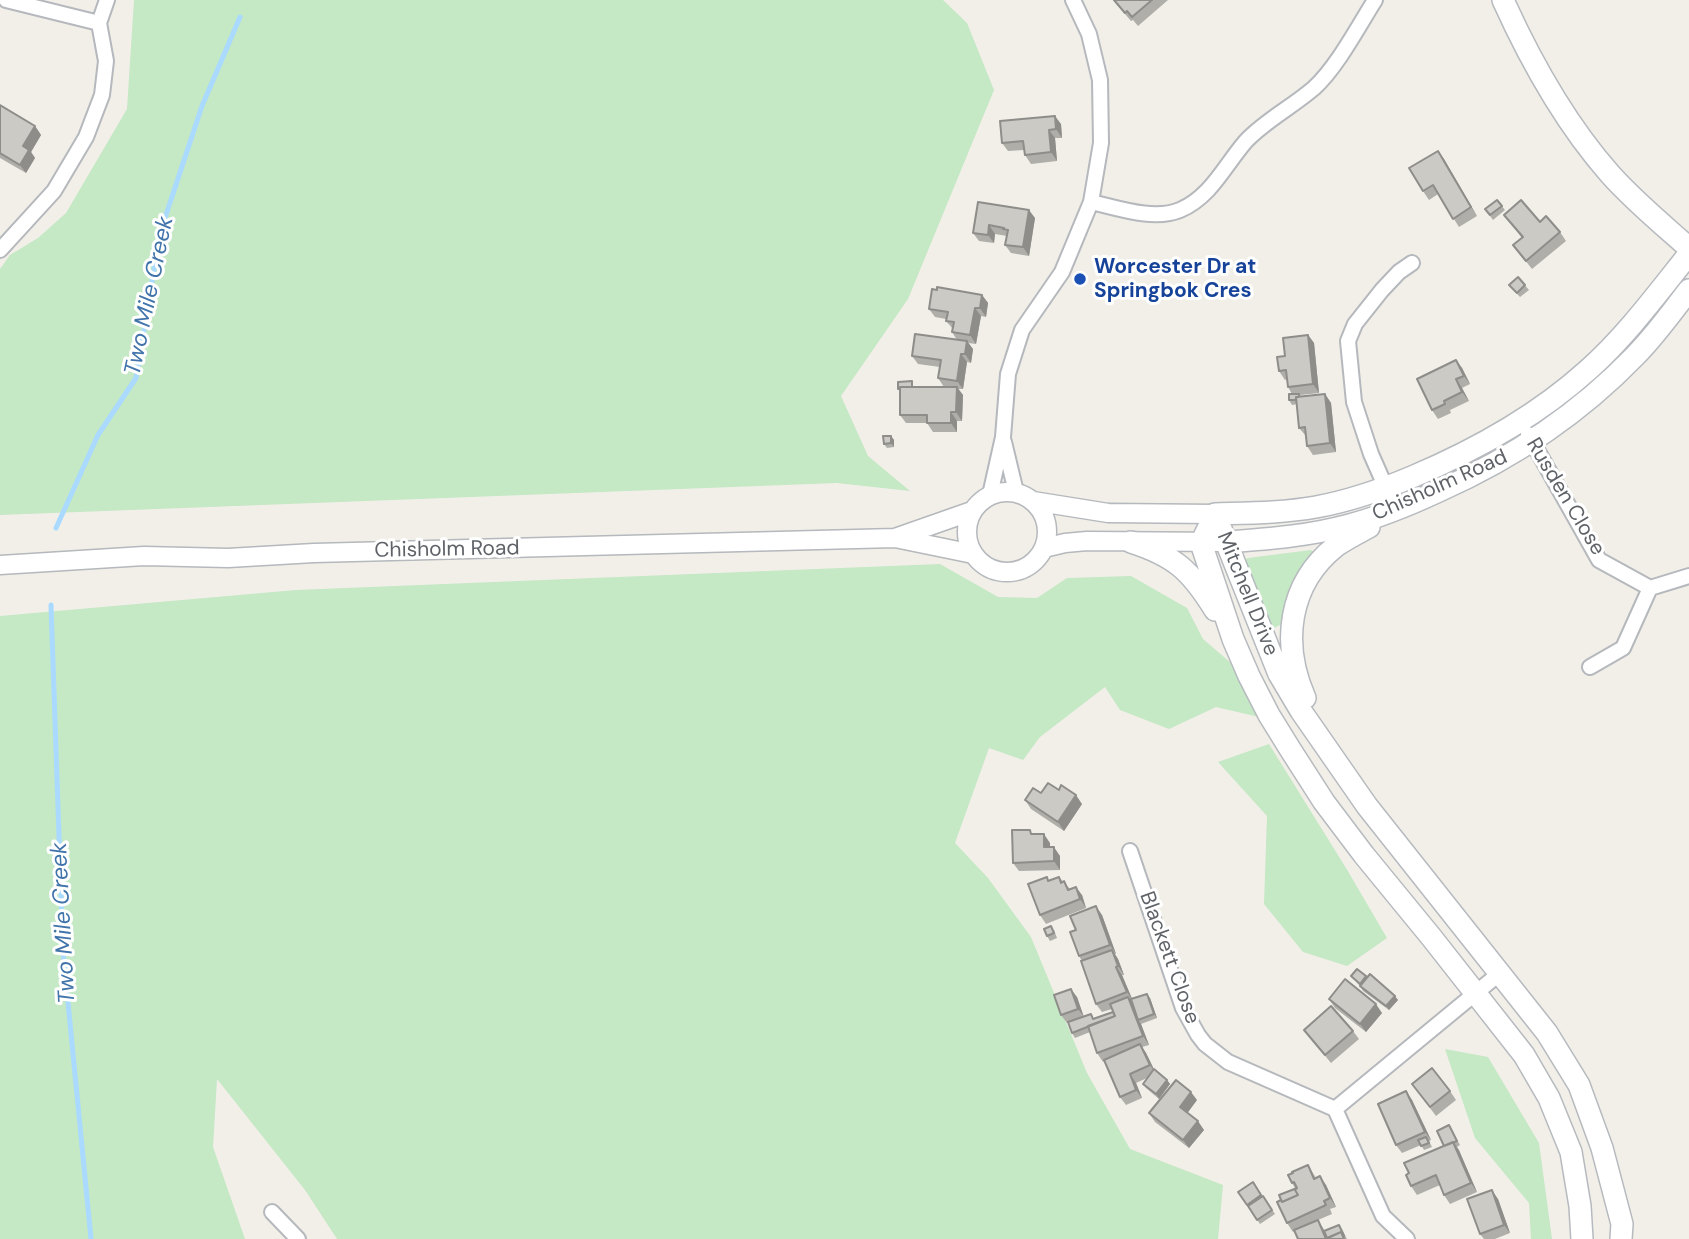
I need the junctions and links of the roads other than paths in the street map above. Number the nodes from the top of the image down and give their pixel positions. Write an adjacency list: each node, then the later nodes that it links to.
1 (6, 0): 6 (street)
2 (107, 0): 6 (street)
3 (1073, 0): 7 (street)
4 (1375, 0): 7 (street)
5 (1503, 0): 8 (main road)
6 (99, 23): 9 (street)
7 (1091, 202): 14 (street)
8 (1689, 248)
9 (0, 250)
10 (1689, 254): 13 (main road, Chisholm Road)
11 (1412, 263): 16 (street)
12 (1689, 290): 15 (main road, Chisholm Road)
13 (1520, 423): 15 (street, Rusden Close); 16 (main road, Chisholm Road)
14 (1003, 437): 17 (street); 18 (street)
15 (1533, 442): 20 (main road, Chisholm Road); 31 (street, Rusden Close)
16 (1386, 488): 20 (street); 22 (main road, Chisholm Road)
17 (1016, 492): 18 (street); 19 (street)
18 (990, 495): 21 (street)
19 (1033, 501): 22 (street, Chisholm Road); 27 (street)
20 (1395, 511): 25 (main road, Chisholm Road); 34 (main road)
21 (972, 512): 23 (street, Chisholm Road); 28 (street)
22 (1215, 514): 25 (main road, Mitchell Drive); 26 (main road, Mitchell Drive)
23 (895, 538): 28 (street, Chisholm Road); 29 (street, Chisholm Road)
24 (1131, 542): 26 (street, Chisholm Road); 27 (street, Chisholm Road); 32 (main road)
25 (1228, 542): 26 (street, Chisholm Road); 34 (main road, Mitchell Drive)
26 (1201, 543): 32 (main road, Mitchell Drive)
27 (1044, 548): 28 (street)
28 (973, 554)
29 (0, 565)
30 (1689, 576): 31 (street)
31 (1650, 588): 33 (street)
32 (1233, 639): 37 (main road, Mitchell Drive)
33 (1590, 667)
34 (1329, 754): 36 (main road, Mitchell Drive)
35 (1130, 851): 38 (street, Blackett Close)
36 (1500, 973): 37 (street); 43 (main road, Mitchell Drive)
37 (1475, 993): 38 (street); 42 (main road, Mitchell Drive)
38 (1335, 1110): 41 (street)
39 (272, 1212): 40 (street)
40 (298, 1239)
41 (1407, 1239)
42 (1582, 1239)
43 (1621, 1239)

